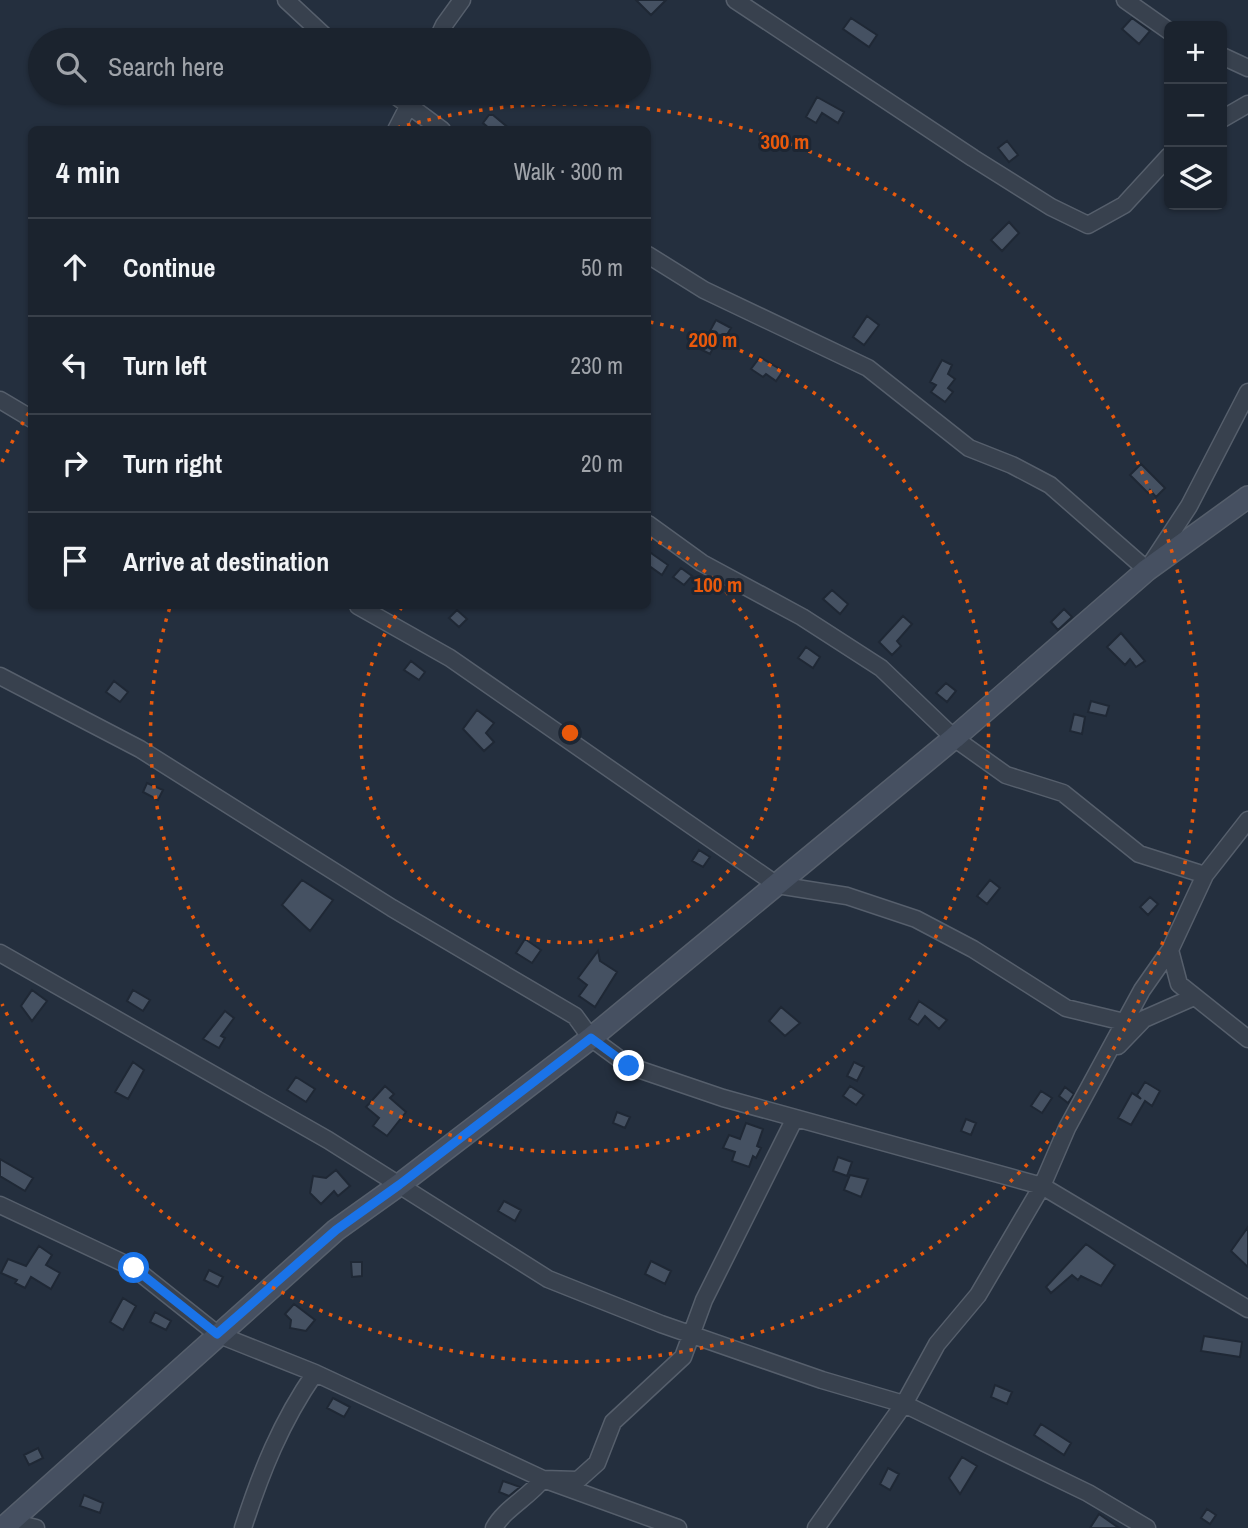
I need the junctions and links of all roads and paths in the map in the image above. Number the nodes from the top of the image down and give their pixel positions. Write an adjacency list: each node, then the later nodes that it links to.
1 (286, 0): 6 (street)
2 (462, 0): 7 (street)
3 (735, 0): 16 (street)
4 (1125, 0): 5 (street)
5 (1164, 27)
6 (316, 28)
7 (443, 28)
8 (1227, 58): 9 (street)
9 (1248, 68)
10 (1248, 104): 13 (street)
11 (409, 105): 14 (street)
12 (418, 105): 15 (street)
13 (1227, 116)
14 (398, 126)
15 (438, 126)
16 (1164, 161)
17 (651, 257): 23 (street)
18 (1248, 392): 23 (street)
19 (0, 400): 20 (street)
20 (28, 417)
21 (1248, 497): 23 (street)
22 (651, 526): 26 (street)
23 (1147, 570): 26 (street)
24 (363, 609): 30 (street)
25 (0, 676): 35 (street)
26 (954, 738): 29 (street); 30 (street)
27 (1248, 820): 28 (street)
28 (1243, 835): 29 (street)
29 (1205, 874): 31 (street)
30 (777, 884): 34 (street); 35 (street)
31 (1170, 950): 33 (street); 34 (street)
32 (0, 953): 39 (street)
33 (1194, 997): 36 (street); 37 (street)
34 (1124, 1022): 37 (street)
35 (591, 1038): 38 (street); 39 (street)
36 (1248, 1039)
37 (1102, 1062): 40 (street)
38 (795, 1118): 40 (street); 44 (street)
39 (399, 1185): 43 (street); 44 (street)
40 (1042, 1186): 42 (street); 46 (street)
41 (0, 1205): 43 (street)
42 (1248, 1309)
43 (217, 1334): 45 (street); 48 (street)
44 (694, 1335): 46 (street); 47 (street)
45 (315, 1373): 47 (street); 50 (street)
46 (904, 1404): 53 (street); 54 (street)
47 (543, 1479): 51 (street); 52 (street)
48 (7, 1525): 49 (street)
49 (36, 1528)
50 (243, 1528)
51 (494, 1528)
52 (678, 1528)
53 (816, 1528)
54 (1147, 1528)

